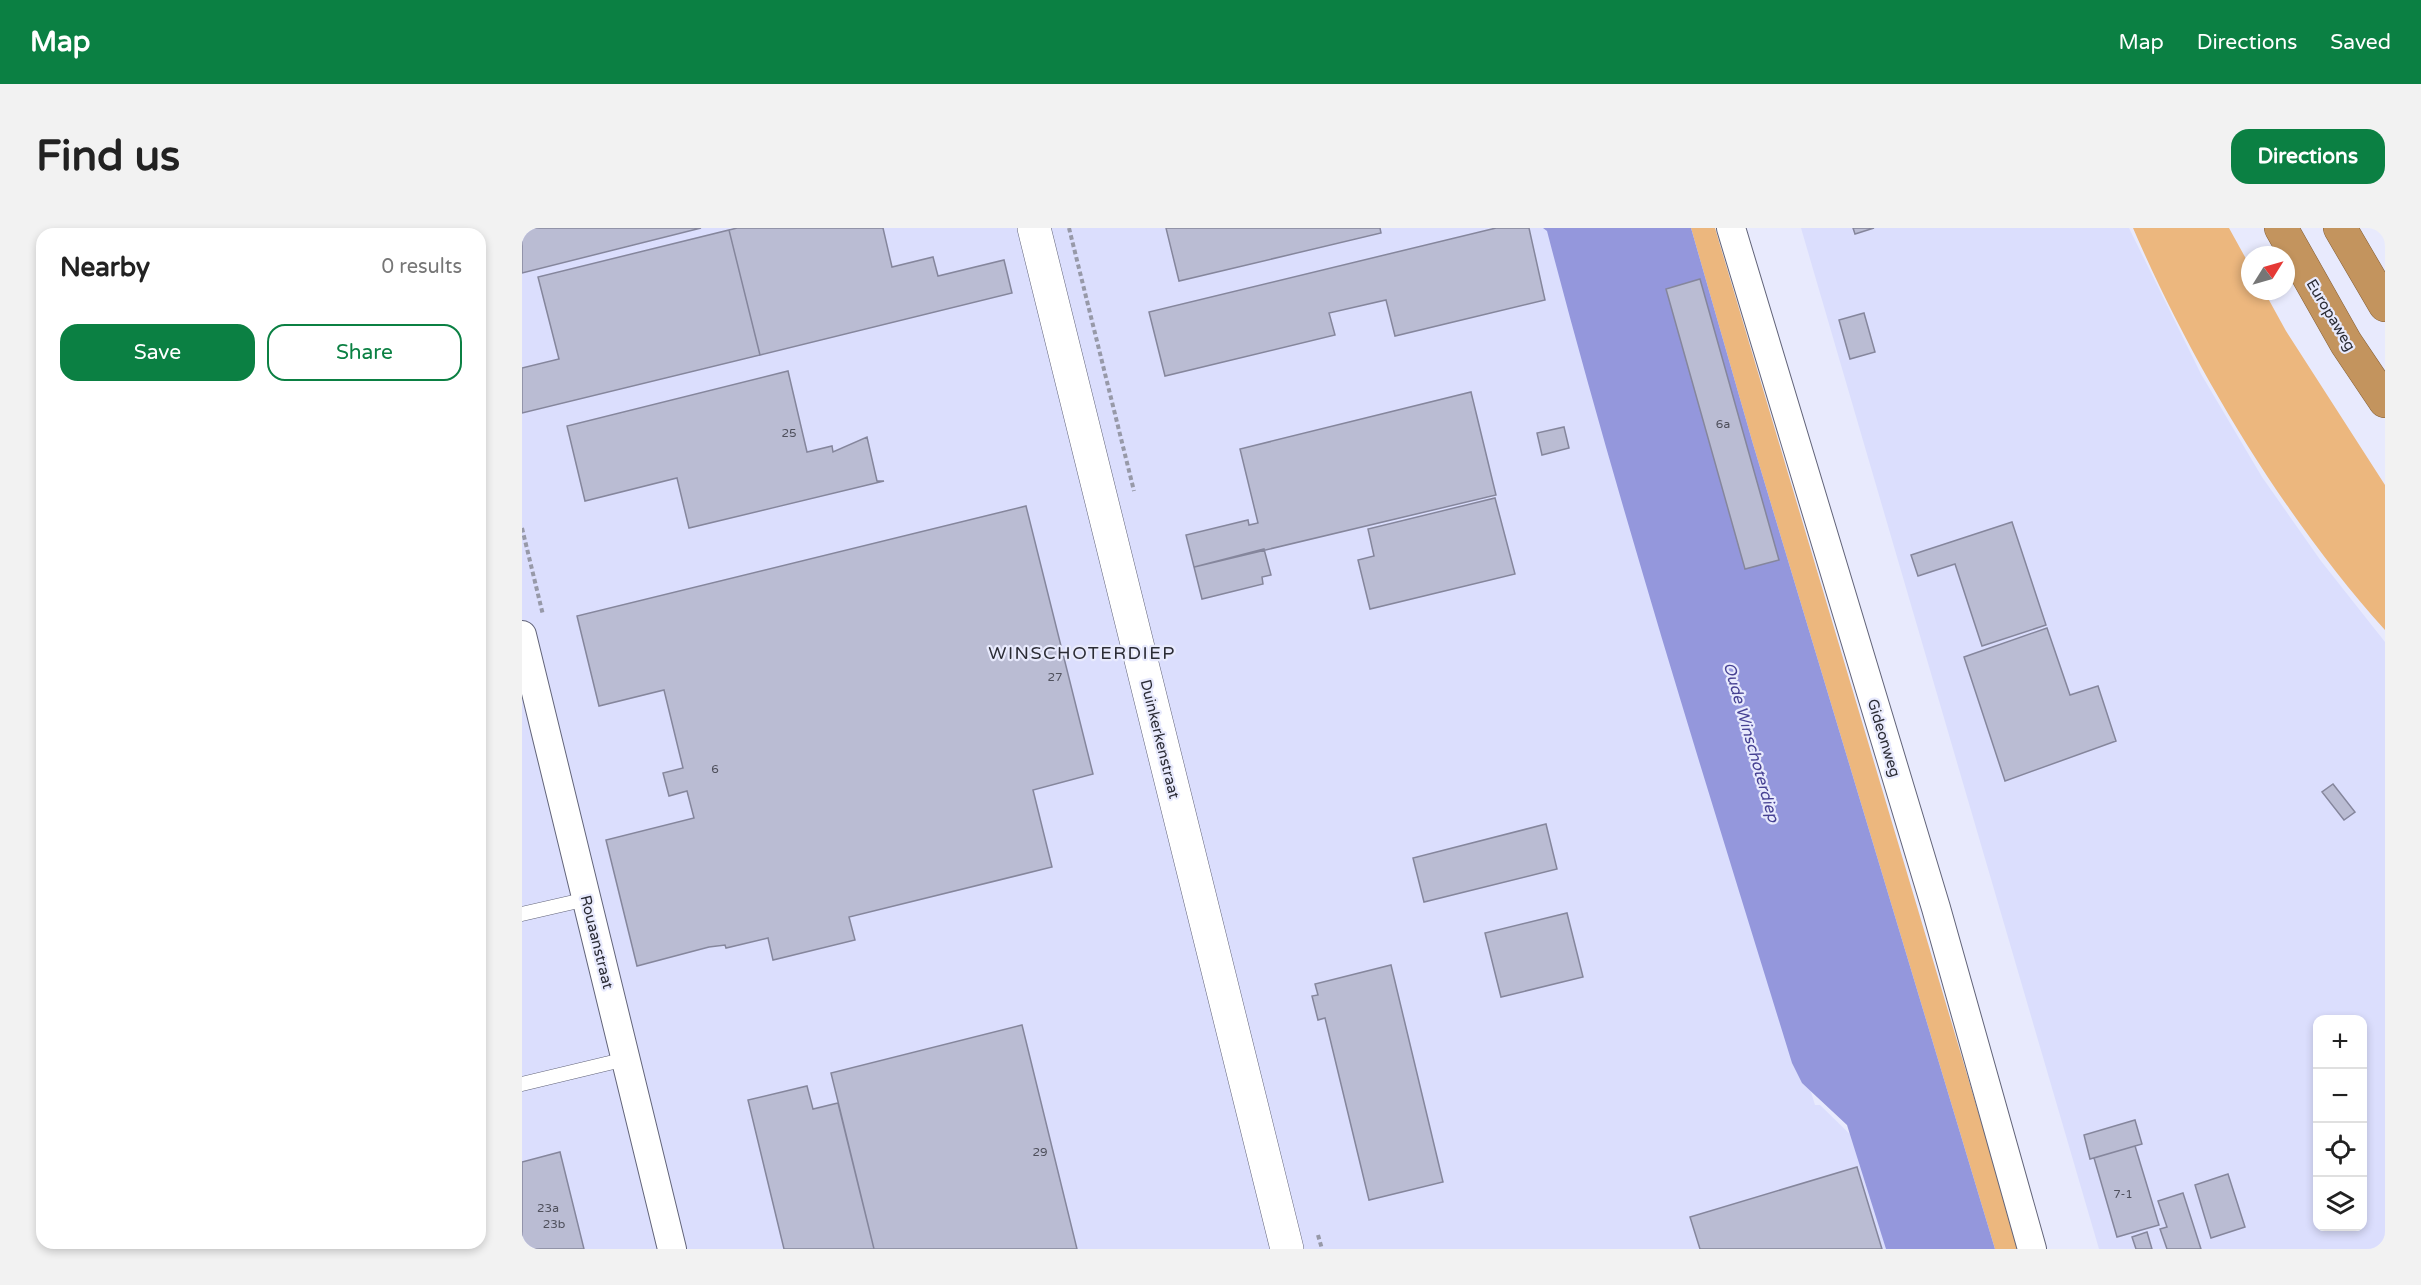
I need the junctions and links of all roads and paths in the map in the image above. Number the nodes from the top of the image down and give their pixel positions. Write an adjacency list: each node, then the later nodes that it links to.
1 (1034, 228): 13 (main road, Duinkerkenstraat)
2 (1731, 228): 14 (street, Gideonweg)
3 (2281, 228): 6 (highway, Europaweg)
4 (2340, 228): 5 (highway)
5 (2385, 305)
6 (2385, 401)
7 (522, 635): 8 (street, Rouaanstraat)
8 (586, 898): 9 (lane); 10 (street, Rouaanstraat)
9 (522, 915)
10 (626, 1059): 11 (lane); 12 (street, Rouaanstraat)
11 (522, 1084)
12 (672, 1249)
13 (1287, 1249)
14 (2032, 1249)

